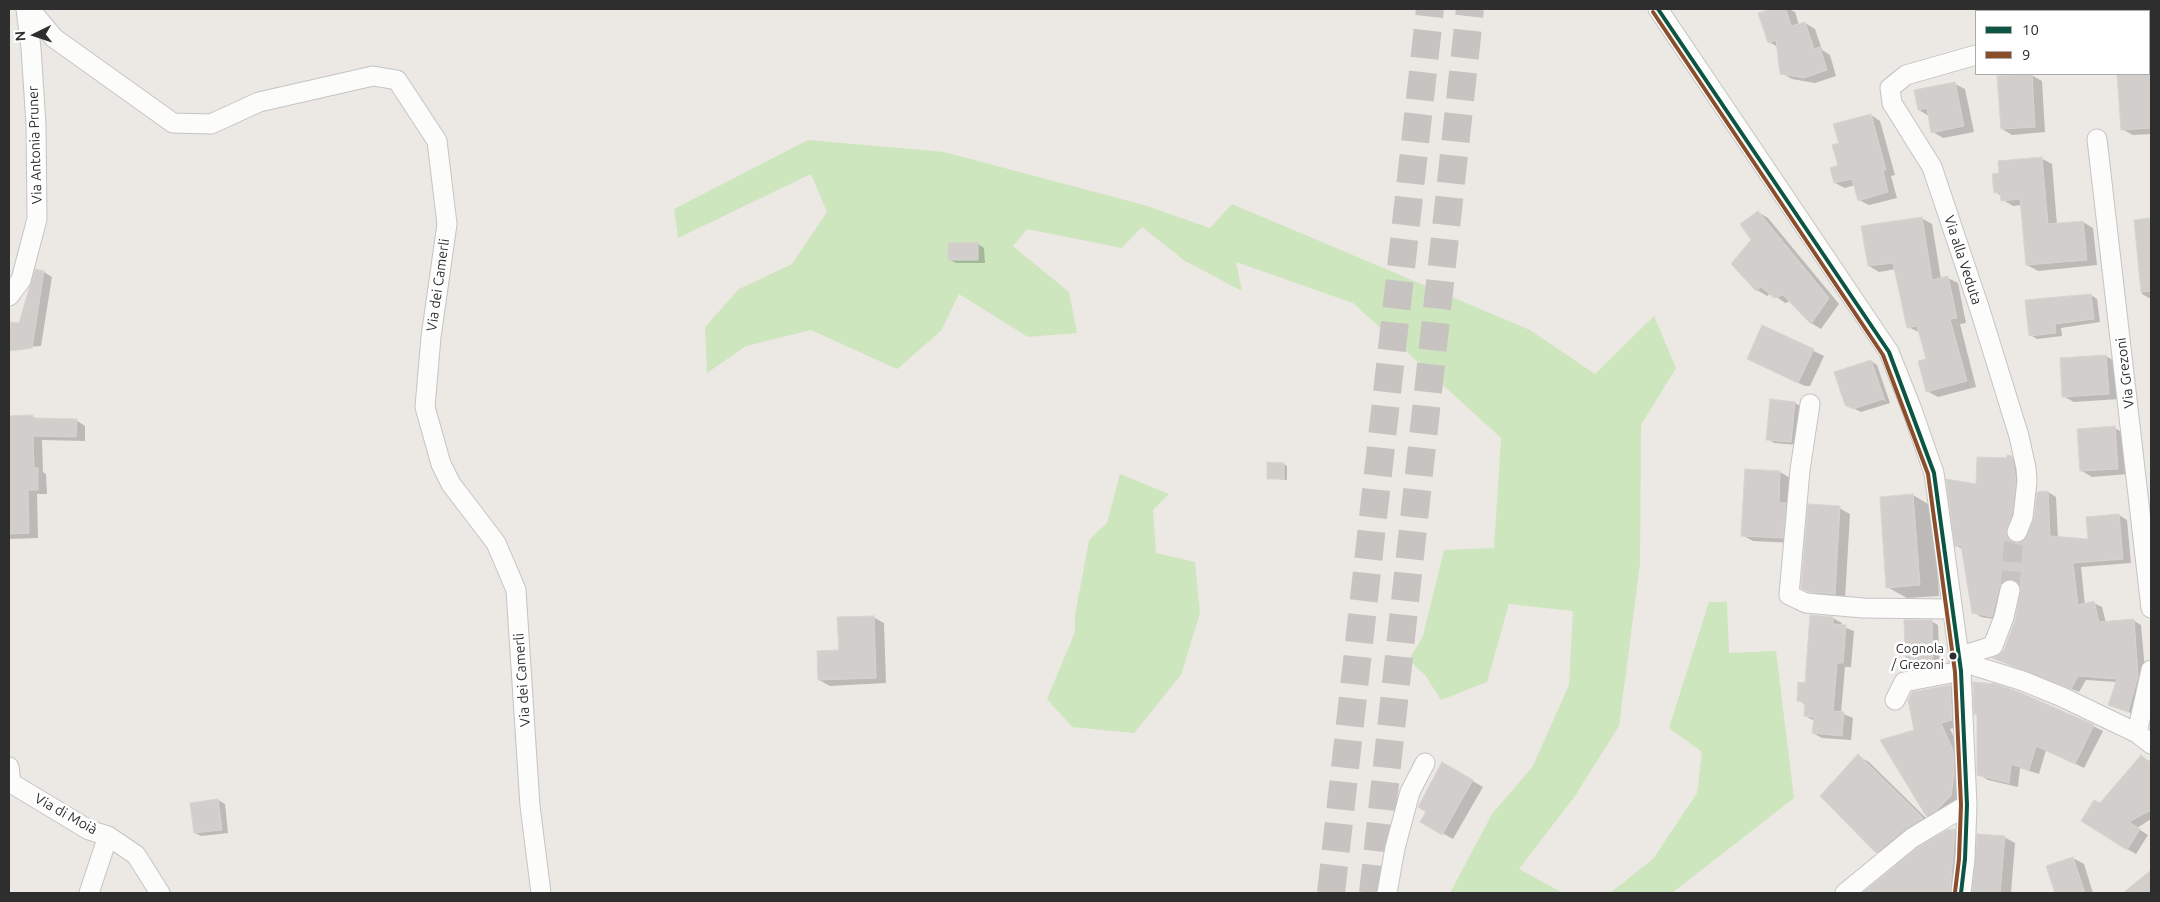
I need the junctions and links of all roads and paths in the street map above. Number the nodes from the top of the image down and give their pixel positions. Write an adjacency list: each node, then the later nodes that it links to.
1 (26, 9): 6 (street, Via Antonia Pruner)
2 (30, 9): 22 (street, Via dei Camerli)
3 (1658, 9): 11 (street)
4 (1975, 55): 8 (street, Via alla Veduta)
5 (2097, 140): 10 (street, Via Grezoni)
6 (9, 296)
7 (1810, 404): 11 (street)
8 (2017, 532)
9 (2010, 590): 12 (street)
10 (2151, 608)
11 (1952, 609): 12 (street)
12 (1960, 666): 14 (street); 15 (street); 18 (street)
13 (2151, 670): 15 (street)
14 (1895, 700)
15 (2144, 739)
16 (1425, 763): 23 (street)
17 (9, 767): 19 (street, Via di Moià)
18 (1966, 805): 24 (street); 25 (street)
19 (108, 836): 20 (street); 21 (street, Via di Moià)
20 (89, 893)
21 (160, 893)
22 (541, 893)
23 (1387, 893)
24 (1845, 893)
25 (1961, 893)

